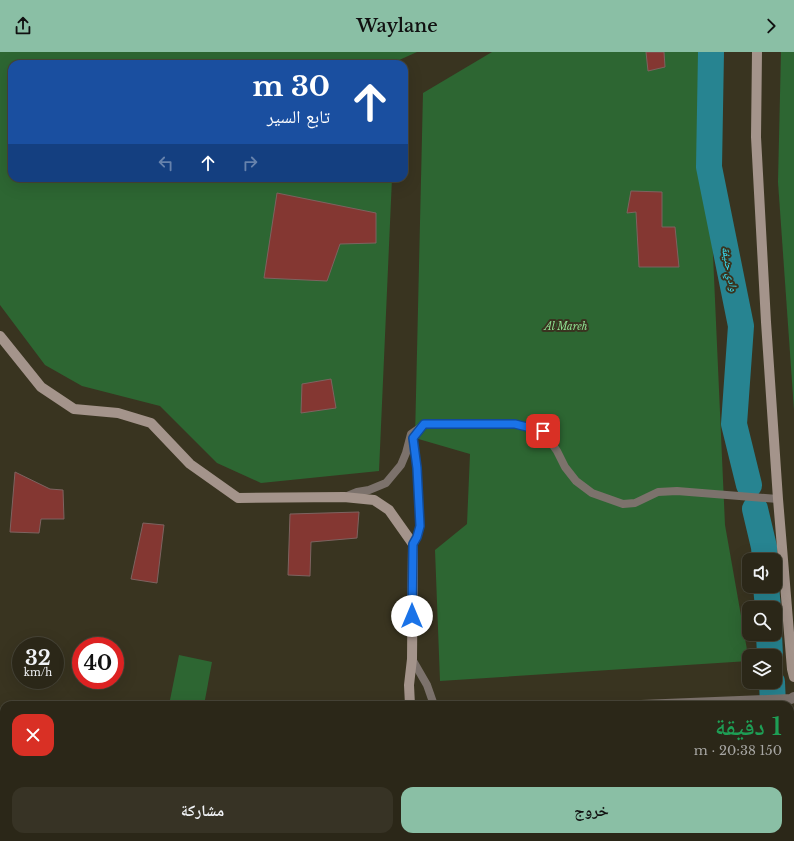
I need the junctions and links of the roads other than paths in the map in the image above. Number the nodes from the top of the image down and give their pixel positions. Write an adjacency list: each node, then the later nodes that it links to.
1 (757, 52): 5 (street)
2 (0, 336): 4 (street)
3 (424, 424): 4 (lane); 5 (lane); 6 (lane)
4 (344, 497): 6 (street)
5 (778, 499): 8 (street)
6 (413, 544): 7 (street)
7 (412, 659): 10 (street); 11 (lane)
8 (794, 677)
9 (794, 697): 12 (street)
10 (410, 701)
11 (433, 701)
12 (726, 701)

